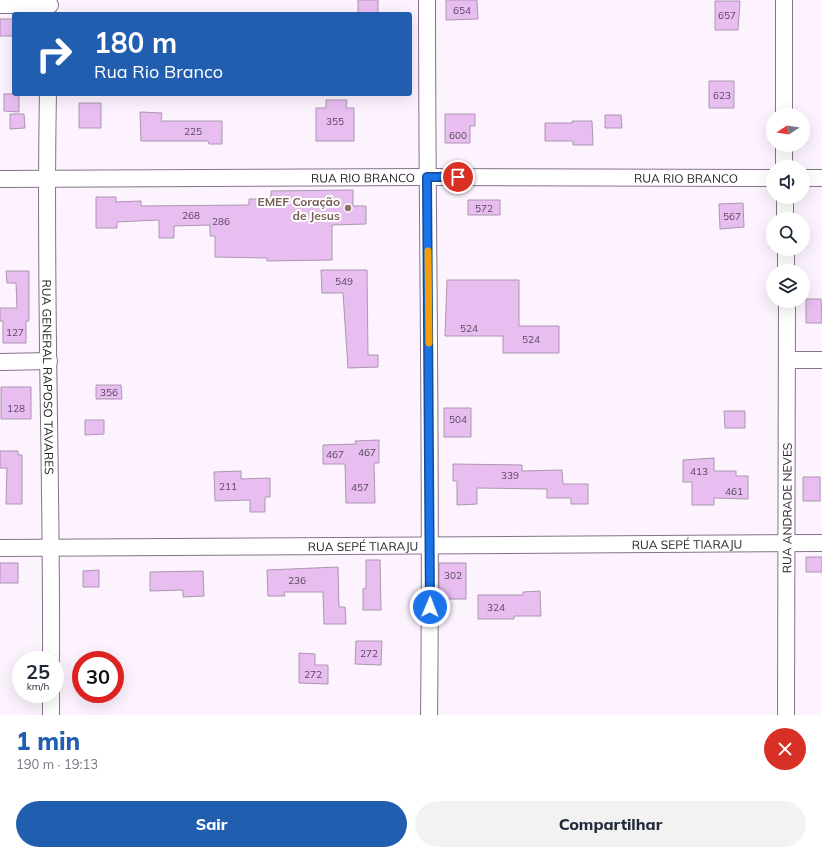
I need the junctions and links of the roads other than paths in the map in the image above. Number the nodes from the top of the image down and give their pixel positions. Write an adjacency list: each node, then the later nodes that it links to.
1 (427, 0): 7 (street)
2 (784, 0): 6 (street)
3 (0, 5): 4 (street)
4 (50, 6)
5 (48, 96): 12 (street, RUA GENERAL RAPOSO TAVARES)
6 (784, 108)
7 (427, 177): 8 (street, RUA RIO BRANCO); 12 (street, RUA RIO BRANCO); 20 (street)
8 (766, 178)
9 (810, 178): 10 (street)
10 (822, 178)
11 (0, 179): 12 (street, RUA RIO BRANCO)
12 (47, 179): 16 (street, RUA GENERAL RAPOSO TAVARES)
13 (787, 308): 14 (street, RUA ANDRADE NEVES)
14 (788, 360): 15 (street); 18 (street, RUA ANDRADE NEVES)
15 (822, 360)
16 (49, 361): 17 (street); 22 (street, RUA GENERAL RAPOSO TAVARES)
17 (0, 362)
18 (787, 544): 19 (street, RUA SEPÉ TIARAJU); 20 (street, RUA SEPÉ TIARAJU); 27 (street, RUA ANDRADE NEVES)
19 (822, 544)
20 (431, 546): 22 (street, RUA SEPÉ TIARAJU); 26 (street)
21 (0, 548): 22 (street, RUA SEPÉ TIARAJU)
22 (52, 548): 23 (street, RUA GENERAL RAPOSO TAVARES)
23 (51, 651)
24 (51, 703): 25 (street)
25 (51, 715)
26 (429, 715)
27 (786, 715)

